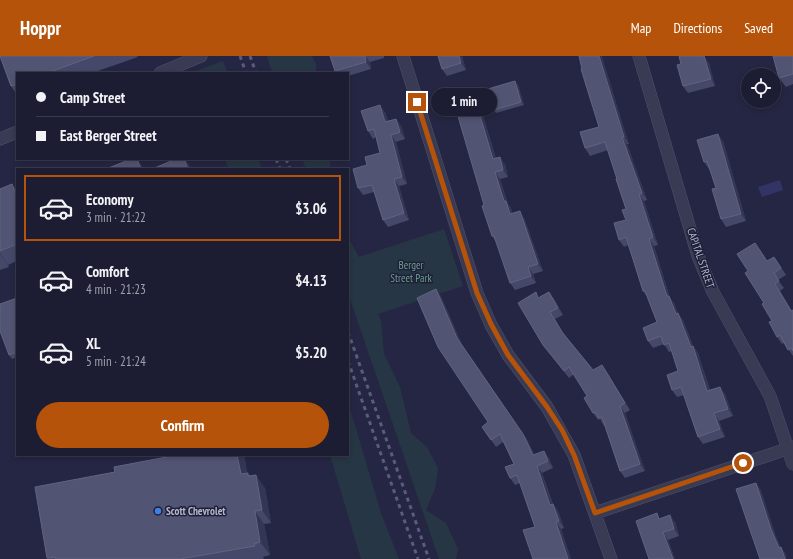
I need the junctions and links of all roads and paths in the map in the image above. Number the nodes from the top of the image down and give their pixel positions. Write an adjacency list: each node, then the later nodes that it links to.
1 (201, 56): 4 (street)
2 (403, 56): 9 (street)
3 (639, 56): 7 (street, CAPITAL STREET)
4 (162, 72)
5 (16, 132): 6 (street)
6 (0, 139)
7 (790, 448): 8 (street, CAPITAL STREET); 9 (street)
8 (793, 464)
9 (595, 513): 10 (street)
10 (611, 559)

